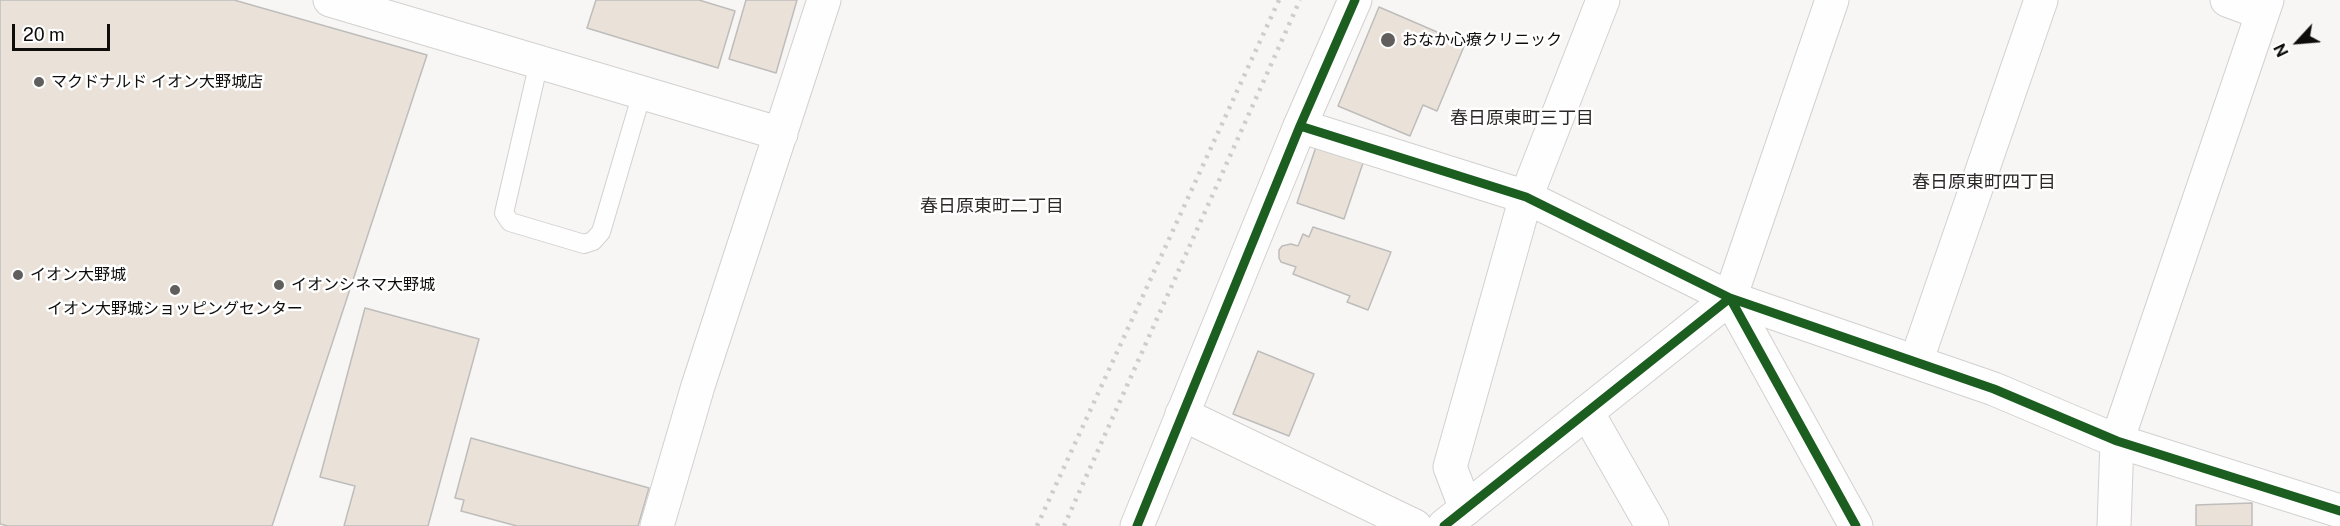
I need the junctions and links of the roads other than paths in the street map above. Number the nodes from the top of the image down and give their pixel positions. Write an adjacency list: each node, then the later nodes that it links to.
1 (330, 0): 9 (street)
2 (824, 0): 12 (street)
3 (1355, 0): 11 (street)
4 (1603, 0): 13 (street)
5 (1832, 0): 14 (street)
6 (2041, 0): 15 (street)
7 (2227, 0): 8 (street)
8 (2265, 7): 18 (street)
9 (539, 62): 10 (street); 10 (lane)
10 (642, 93): 12 (street)
11 (1300, 126): 13 (street); 17 (street)
12 (781, 134): 21 (street)
13 (1526, 197): 14 (street); 20 (street)
14 (1730, 298): 15 (street); 16 (street); 25 (street)
15 (1916, 362): 18 (street)
16 (1587, 412): 20 (street); 24 (street)
17 (1182, 414): 22 (street); 23 (street)
18 (2117, 441): 19 (street); 26 (street)
19 (2340, 511)
20 (1455, 518)
21 (657, 526)
22 (1137, 526)
23 (1415, 526)
24 (1652, 526)
25 (1856, 526)
26 (2114, 526)

